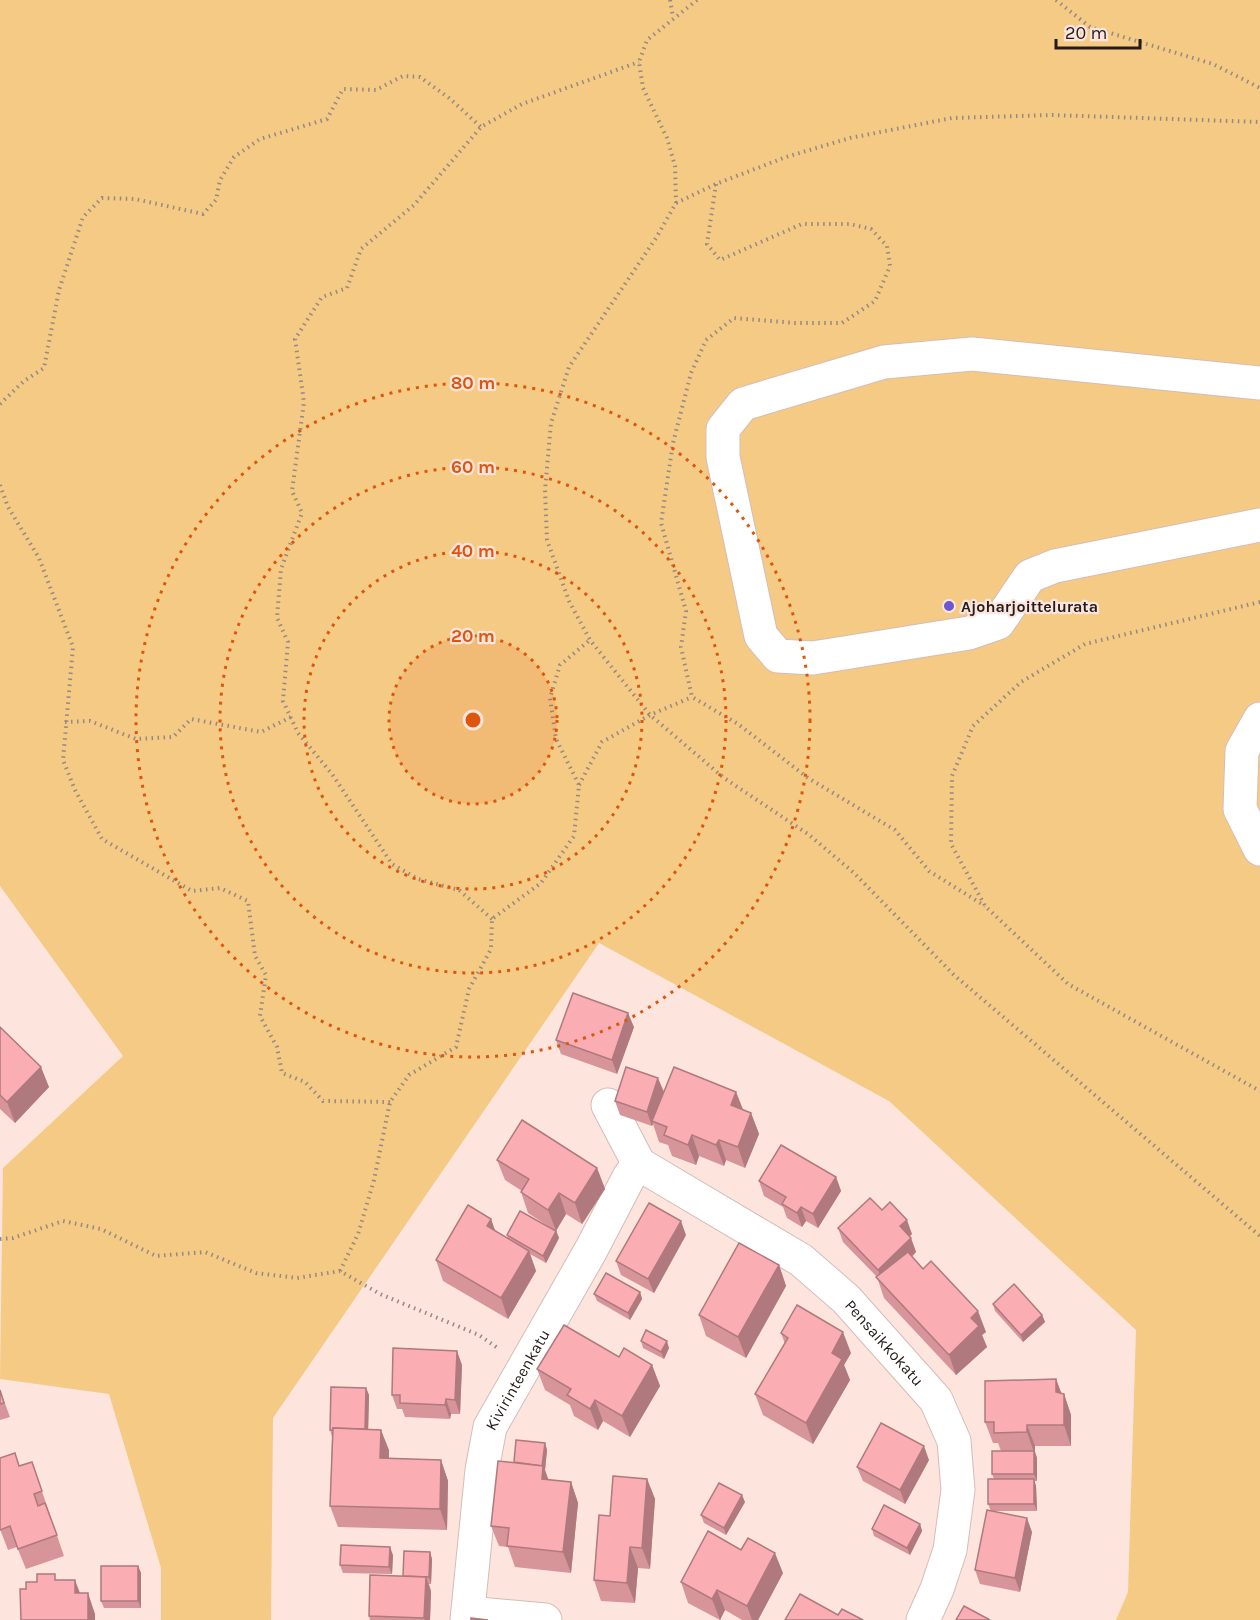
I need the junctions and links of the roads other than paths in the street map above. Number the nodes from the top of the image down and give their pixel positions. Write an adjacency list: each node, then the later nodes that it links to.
1 (1260, 383): 2 (street)
2 (1260, 525)
3 (1260, 719): 4 (street)
4 (1260, 849)
5 (608, 1105): 6 (street)
6 (639, 1164): 7 (street, Kivirinteenkatu); 9 (street, Pensaikkokatu)
7 (467, 1616): 8 (street)
8 (545, 1620)
9 (922, 1620)

